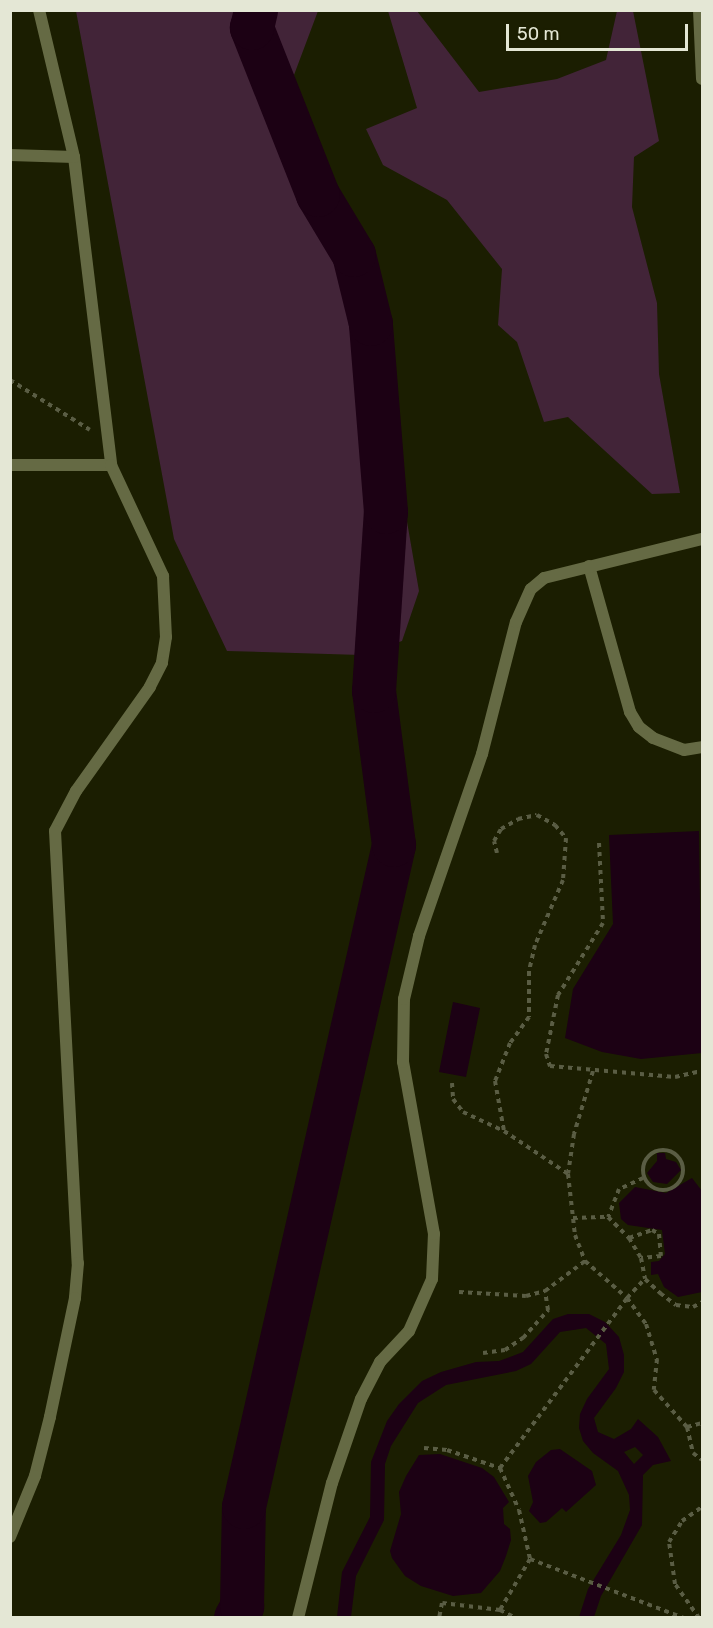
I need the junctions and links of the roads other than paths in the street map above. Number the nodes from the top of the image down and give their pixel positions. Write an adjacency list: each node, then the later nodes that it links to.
1 (39, 10): 5 (street)
2 (699, 10): 3 (street)
3 (702, 80)
4 (10, 155): 5 (street)
5 (74, 157): 7 (street)
6 (10, 465): 7 (street)
7 (111, 465): 11 (street)
8 (702, 539): 9 (street)
9 (589, 566): 10 (street); 12 (street)
10 (702, 747)
11 (10, 1537)
12 (298, 1617)

